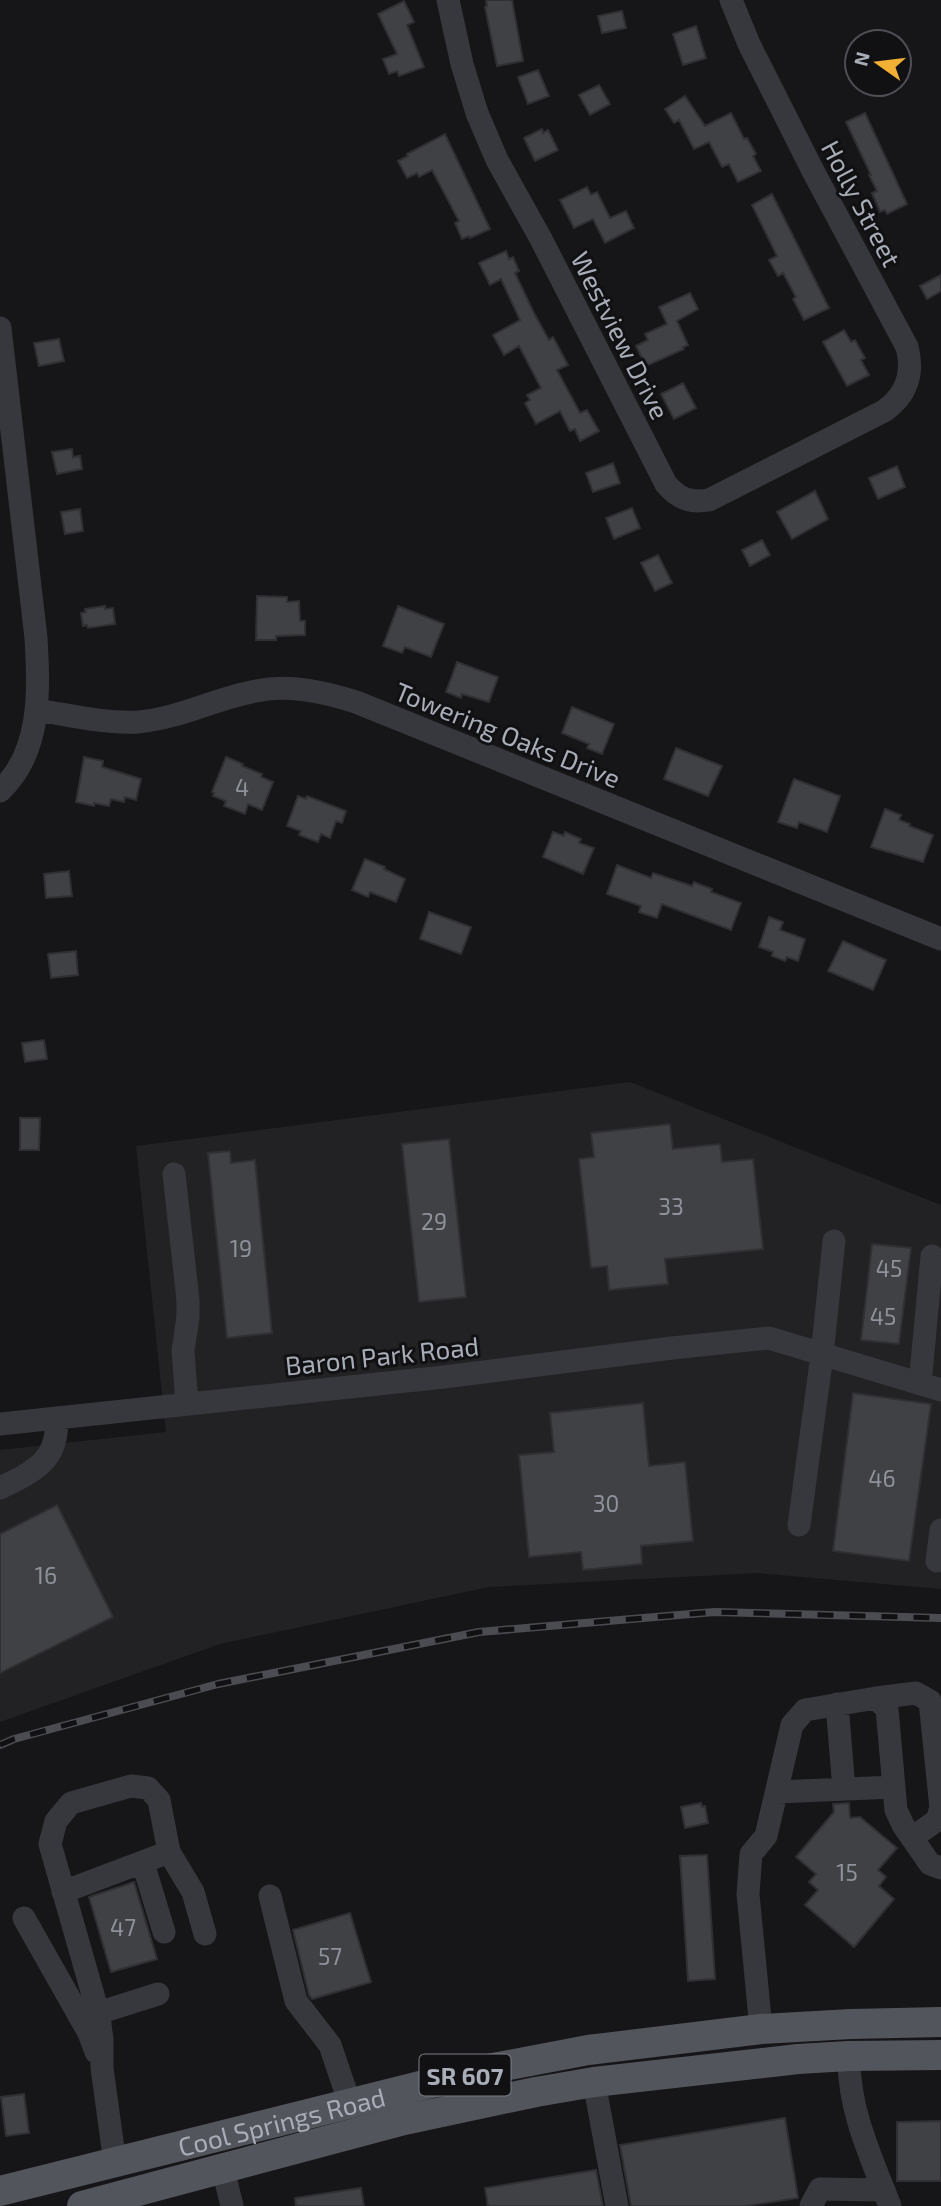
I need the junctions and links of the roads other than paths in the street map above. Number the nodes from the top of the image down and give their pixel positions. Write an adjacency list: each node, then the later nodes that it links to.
1 (448, 0): 4 (street, Westview Drive)
2 (732, 0): 4 (street, Holly Street)
3 (0, 328): 5 (street)
4 (867, 419)
5 (37, 710): 6 (street); 7 (street, Towering Oaks Drive)
6 (0, 791)
7 (941, 939)
8 (174, 1174): 13 (street)
9 (834, 1241): 11 (street)
10 (932, 1256): 12 (street)
11 (822, 1355): 12 (street); 13 (street, Baron Park Road); 17 (street)
12 (931, 1387)
13 (187, 1404): 14 (street, Baron Park Road)
14 (56, 1418): 15 (street, Baron Park Road); 16 (street)
15 (0, 1424)
16 (0, 1488)
17 (799, 1525)
18 (941, 1530): 19 (street)
19 (937, 1561)
20 (876, 1698): 21 (street); 22 (street); 25 (street)
21 (837, 1704): 23 (street); 24 (street)
22 (894, 1787): 23 (street); 25 (street)
23 (844, 1789): 24 (street)
24 (777, 1792): 37 (street)
25 (912, 1839): 28 (street)
26 (169, 1852): 27 (street); 29 (street); 33 (street)
27 (143, 1863): 29 (street); 32 (street)
28 (941, 1868)
29 (63, 1892): 35 (street)
30 (270, 1896): 43 (street)
31 (23, 1918): 41 (street)
32 (164, 1932)
33 (205, 1934)
34 (158, 1994): 35 (street)
35 (98, 2013): 41 (street)
36 (941, 2022): 37 (main road, Cool Springs Road / SR 607)
37 (761, 2029): 38 (main road, Cool Springs Road / SR 607)
38 (588, 2050): 42 (main road); 43 (main road, Cool Springs Road / SR 607)
39 (941, 2055): 40 (main road, Cool Springs Road / SR 607)
40 (849, 2056): 42 (main road, Cool Springs Road / SR 607); 47 (street)
41 (102, 2068): 44 (street)
42 (594, 2082): 45 (main road, Cool Springs Road / SR 607); 51 (street)
43 (350, 2104): 44 (main road, Cool Springs Road / SR 607)
44 (115, 2163): 46 (main road, Cool Springs Road / SR 607); 48 (main road)
45 (223, 2169): 48 (main road, Cool Springs Road / SR 607); 50 (street)
46 (0, 2191)
47 (887, 2198): 52 (street)
48 (122, 2201): 49 (main road, Cool Springs Road / SR 607)
49 (82, 2206)
50 (232, 2206)
51 (617, 2206)
52 (811, 2206)

